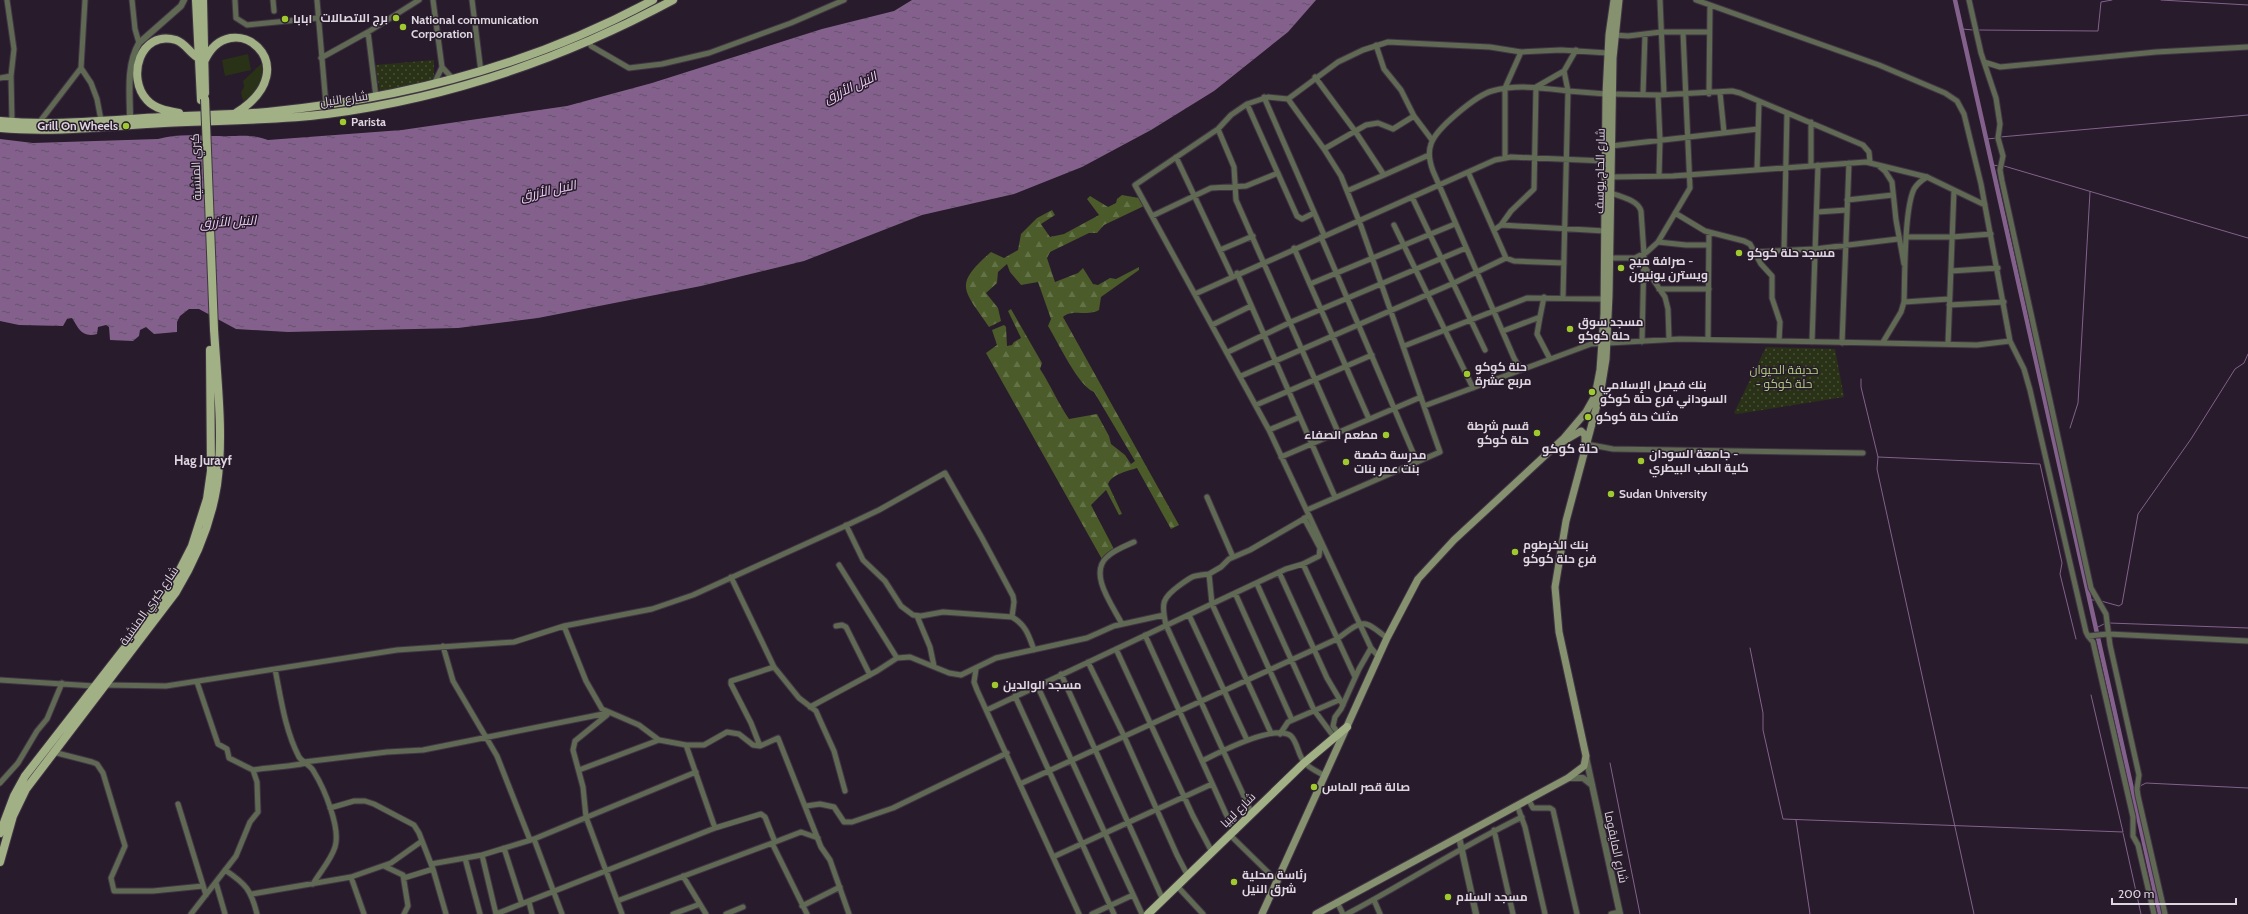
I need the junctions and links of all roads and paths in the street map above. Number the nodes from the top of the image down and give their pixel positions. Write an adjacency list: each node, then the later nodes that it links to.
1 (7, 0): 49 (street)
2 (85, 0): 46 (street)
3 (132, 0): 35 (street)
4 (184, 0): 35 (street)
5 (196, 0): 41 (main road)
6 (202, 0): 43 (main road)
7 (235, 0): 24 (street)
8 (273, 0): 22 (street)
9 (316, 0): 24 (street)
10 (419, 0): 28 (street)
11 (433, 0): 45 (street)
12 (472, 0): 48 (street)
13 (654, 0): 23 (main road, شارع النيل)
14 (673, 0): 26 (main road, شارع النيل)
15 (844, 0): 34 (street)
16 (1614, 0): 40 (main road, شارع الحاج يوسف)
17 (1619, 0): 32 (main road, شارع الحاج يوسف)
18 (1660, 0): 29 (street)
19 (1696, 0): 21 (street)
20 (1969, 0): 44 (street)
21 (1710, 4): 31 (street); 119 (street)
22 (274, 11)
23 (630, 12): 25 (main road, شارع النيل); 26 (main road)
24 (318, 18): 42 (street)
25 (616, 19): 27 (main road); 48 (main road, شارع النيل)
26 (633, 22): 27 (main road, شارع النيل)
27 (619, 28): 34 (main road, شارع النيل)
28 (368, 32): 42 (street); 64 (street)
29 (1661, 32): 30 (street); 33 (street); 60 (street)
30 (1683, 32): 31 (street); 61 (street)
31 (1708, 32): 62 (street)
32 (1614, 35): 33 (street); 58 (main road, شارع الحاج يوسف)
33 (1645, 35): 59 (street)
34 (590, 42): 81 (main road, شارع النيل)
35 (139, 43): 75 (street)
36 (1376, 45): 39 (street); 50 (street); 74 (street)
37 (2248, 47): 44 (street)
38 (1576, 50): 39 (street); 40 (street); 47 (street)
39 (1521, 52): 55 (street)
40 (1608, 53): 58 (main road, شارع الحاج يوسف)
41 (198, 57): 66 (main road); 73 (main road)
42 (321, 58): 70 (street)
43 (204, 62): 66 (main road); 72 (main road)
44 (1984, 62): 255 (street)
45 (442, 67): 52 (street); 53 (street)
46 (81, 68): 76 (street); 80 (street)
47 (1564, 71): 54 (street); 56 (street)
48 (481, 72): 52 (main road, شارع النيل)
49 (11, 76): 51 (street); 78 (street)
50 (1315, 77): 67 (street); 84 (street)
51 (0, 78)
52 (453, 80): 53 (main road, شارع النيل)
53 (434, 85): 64 (main road, شارع النيل)
54 (1536, 87): 55 (street); 56 (street); 94 (street)
55 (1504, 88): 87 (street); 93 (street)
56 (1568, 91): 58 (street); 95 (street)
57 (1720, 93): 62 (street); 68 (street); 85 (street)
58 (1609, 94): 59 (street); 89 (main road, شارع الحاج يوسف); 96 (main road, شارع الحاج يوسف)
59 (1643, 94): 63 (street)
60 (1664, 94): 61 (street); 63 (street)
61 (1686, 94): 62 (street); 86 (street)
62 (1709, 94)
63 (1658, 95): 88 (street)
64 (376, 97): 70 (main road, شارع النيل)
65 (1264, 97): 67 (street); 69 (street); 122 (street)
66 (203, 99): 190 (main road, كبري المنشية)
67 (1288, 99): 90 (street)
68 (1759, 102): 71 (street); 83 (street)
69 (1247, 104): 82 (street); 104 (street)
70 (326, 105): 72 (main road, شارع النيل)
71 (1787, 113): 79 (street); 101 (street)
72 (235, 114): 73 (main road, شارع النيل)
73 (189, 116): 75 (main road, شارع النيل)
74 (1414, 116): 84 (street); 87 (street)
75 (130, 119): 76 (main road, شارع النيل)
76 (101, 120): 80 (main road, شارع النيل)
77 (0, 121): 78 (main road, شارع النيل)
78 (12, 122): 80 (main road, شارع النيل)
79 (1811, 122): 98 (street); 100 (street)
80 (38, 124)
81 (0, 128)
82 (1218, 129): 92 (street); 111 (street)
83 (1758, 129): 85 (street); 102 (street)
84 (1355, 131): 90 (street); 105 (street)
85 (1724, 132): 86 (street)
86 (1688, 136): 88 (street); 106 (street)
87 (1432, 140): 91 (street)
88 (1660, 140): 89 (street); 107 (street)
89 (1611, 146): 109 (main road, شارع الحاج يوسف)
90 (1324, 149): 113 (street)
91 (1429, 155): 105 (street); 110 (street)
92 (1176, 157): 116 (street); 124 (street)
93 (1505, 157): 94 (street); 103 (street)
94 (1536, 159): 95 (street); 128 (street)
95 (1566, 160): 96 (street); 130 (street)
96 (1606, 161): 131 (main road, شارع الحاج يوسف)
97 (1849, 163): 98 (street); 99 (street); 118 (street)
98 (1872, 163): 108 (street); 115 (street)
99 (1818, 165): 100 (street); 121 (street)
100 (1811, 166): 101 (street)
101 (1786, 167): 102 (street); 148 (street)
102 (1757, 170): 106 (street)
103 (1468, 172): 110 (street); 129 (street)
104 (1278, 173): 111 (street); 122 (street)
105 (1384, 175): 113 (street)
106 (1690, 175): 107 (street); 123 (street)
107 (1659, 176): 109 (street)
108 (1927, 176): 112 (street); 137 (street)
109 (1611, 177): 114 (main road, شارع الحاج يوسف)
110 (1439, 184): 117 (street); 126 (street)
111 (1234, 187): 116 (street); 135 (street)
112 (1954, 190): 119 (street); 138 (street)
113 (1347, 191): 125 (street)
114 (1611, 193): 150 (street); 154 (main road, شارع الحاج يوسف)
115 (1893, 195): 118 (street); 139 (street)
116 (1194, 196): 124 (street); 147 (street)
117 (1412, 197): 125 (street); 133 (street)
118 (1847, 200): 120 (street)
119 (1985, 205): 134 (street)
120 (1847, 210): 121 (street); 143 (street)
121 (1817, 212): 146 (street)
122 (1314, 213): 136 (street)
123 (1676, 213): 132 (street); 140 (street)
124 (1152, 216): 170 (street)
125 (1359, 220): 136 (street); 151 (street)
126 (1456, 224): 133 (street); 145 (street)
127 (1394, 225): 141 (street)
128 (1501, 225): 129 (street); 130 (street)
129 (1494, 230): 153 (street)
130 (1565, 230): 131 (street); 156 (street)
131 (1605, 231): 154 (main road, شارع الحاج يوسف)
132 (1709, 232): 142 (street); 149 (street)
133 (1430, 234): 141 (street); 152 (street)
134 (1990, 234): 138 (street); 158 (street)
135 (1253, 236): 147 (street); 155 (street)
136 (1323, 236): 144 (street); 162 (street)
137 (1907, 237): 138 (street); 160 (street)
138 (1952, 237): 161 (street)
139 (1898, 239): 143 (street); 160 (street)
140 (1658, 242): 142 (street); 150 (street)
141 (1405, 245): 151 (street); 159 (street)
142 (1709, 245): 169 (street)
143 (1846, 246): 146 (street); 202 (street)
144 (1294, 248): 155 (street); 166 (street)
145 (1466, 248): 152 (street); 163 (street)
146 (1815, 249): 148 (street); 200 (street)
147 (1220, 250): 164 (street)
148 (1784, 251): 149 (street)
149 (1754, 252): 196 (street)
150 (1644, 254): 154 (street); 157 (street)
151 (1373, 258): 162 (street); 167 (street)
152 (1442, 258): 159 (street); 165 (street)
153 (1506, 258): 156 (street); 163 (street)
154 (1607, 258): 175 (main road, شارع الحاج يوسف); 198 (main road, شارع الحاج يوسف)
155 (1264, 262): 164 (street); 186 (street)
156 (1564, 263): 173 (street)
157 (1644, 265): 168 (street); 199 (street)
158 (1998, 268): 161 (street); 178 (street)
159 (1416, 270): 167 (street); 171 (street)
160 (1906, 271): 177 (street)
161 (1951, 271): 176 (street)
162 (1337, 273): 166 (street); 174 (street)
163 (1478, 273): 165 (street); 183 (street)
164 (1235, 275): 170 (street); 180 (street)
165 (1454, 283): 171 (street); 185 (street)
166 (1310, 284): 181 (street)
167 (1382, 284): 174 (street); 182 (street)
168 (1659, 289): 169 (street); 194 (street)
169 (1709, 289): 195 (street)
170 (1195, 294): 188 (street)
171 (1428, 295): 182 (street); 189 (street)
172 (1544, 297): 173 (street); 183 (street); 184 (street)
173 (1563, 298): 175 (street)
174 (1348, 299): 181 (street); 187 (street)
175 (1604, 299): 198 (main road, شارع الحاج يوسف)
176 (1949, 299): 177 (street); 179 (street)
177 (1904, 302): 201 (street)
178 (2004, 302): 179 (street); 197 (street)
179 (1949, 305): 203 (street)
180 (1251, 306): 188 (street); 192 (street)
181 (1321, 309): 186 (street); 193 (street)
182 (1391, 310): 187 (street); 204 (street)
183 (1494, 310): 185 (street); 191 (street)
184 (1540, 317): 191 (street); 209 (street)
185 (1471, 319): 189 (street); 206 (street)
186 (1291, 322): 192 (street); 205 (street)
187 (1359, 324): 193 (street); 208 (street)
188 (1212, 325): 207 (street)
189 (1445, 329): 204 (street); 215 (street)
190 (212, 330): 282 (main road, شارع كبري المنشية); 284 (main road, شارع كبري المنشية)
191 (1503, 331): 212 (street)
192 (1265, 335): 207 (street); 210 (street)
193 (1333, 336): 205 (street); 211 (street)
194 (1669, 339): 195 (street); 199 (street)
195 (1708, 339): 196 (street)
196 (1779, 341): 200 (street)
197 (2010, 341): 203 (street); 257 (street)
198 (1605, 342): 199 (street); 209 (street); 226 (main road); 227 (main road)
199 (1642, 342)
200 (1812, 342): 202 (street)
201 (1883, 342): 202 (street); 203 (street)
202 (1842, 343)
203 (1948, 344)
204 (1404, 346): 217 (street)
205 (1303, 349): 210 (street); 214 (street)
206 (1485, 350)
207 (1228, 352): 213 (street)
208 (1372, 355): 211 (street); 220 (street)
209 (1550, 359): 212 (street)
210 (1275, 360): 213 (street); 216 (street)
211 (1346, 366): 214 (street); 222 (street)
212 (1522, 370): 215 (street)
213 (1241, 376): 218 (street)
214 (1316, 380): 216 (street); 224 (street)
215 (1473, 388): 219 (street)
216 (1289, 392): 218 (street); 221 (street)
217 (1421, 397): 219 (street); 220 (street)
218 (1256, 405): 223 (street)
219 (1424, 406): 230 (street)
220 (1395, 407): 222 (street); 230 (street)
221 (1300, 417): 223 (street); 225 (street)
222 (1368, 419): 224 (street)
223 (1269, 430): 229 (street)
224 (1338, 432): 225 (street)
225 (1312, 444): 229 (street); 232 (street)
226 (1556, 445): 227 (main road); 258 (main road)
227 (1586, 446): 228 (street); 310 (main road)
228 (1863, 453)
229 (1281, 457): 233 (street)
230 (1417, 462): 232 (street)
231 (1207, 497): 237 (street)
232 (1335, 497): 233 (street)
233 (1308, 512): 234 (street); 250 (street)
234 (1304, 518): 237 (street); 238 (street)
235 (846, 525): 242 (street); 248 (street); 249 (street)
236 (1134, 542): 251 (street)
237 (1233, 557): 241 (street)
238 (1303, 564): 240 (street); 259 (street)
239 (840, 565): 267 (street)
240 (1279, 572): 243 (street); 264 (street)
241 (1209, 574): 245 (street); 246 (street)
242 (731, 577): 253 (street); 271 (street)
243 (1257, 584): 244 (street); 268 (street)
244 (1235, 593): 245 (street); 274 (street)
245 (1212, 604): 247 (street); 278 (street)
246 (1164, 615): 251 (street); 252 (street)
247 (1189, 615): 252 (street); 285 (street)
248 (917, 616): 249 (street); 270 (street)
249 (1012, 617): 265 (street)
250 (1360, 623): 258 (street); 259 (street); 262 (street)
251 (1122, 624): 265 (street)
252 (1166, 625): 256 (street); 287 (street)
253 (564, 626): 261 (street); 293 (street)
254 (836, 626): 276 (street)
255 (2105, 634): 257 (street); 260 (street); 420 (street)
256 (1145, 635): 263 (street); 292 (street)
257 (2090, 636): 419 (street)
258 (1387, 638): 266 (main road)
259 (1337, 639): 264 (street); 277 (street)
260 (2248, 640)
261 (443, 646): 272 (street); 301 (street)
262 (1371, 648): 266 (street); 277 (street)
263 (1116, 649): 269 (street); 295 (street)
264 (1315, 649): 268 (street); 288 (street)
265 (1034, 650): 273 (street)
266 (1379, 657): 296 (main road)
267 (897, 658): 270 (street); 276 (street)
268 (1292, 659): 274 (street); 291 (street)
269 (1088, 662): 275 (street); 300 (street)
270 (934, 666): 273 (street)
271 (774, 667): 289 (street); 305 (street)
272 (275, 669): 280 (street); 313 (street)
273 (976, 669): 290 (street)
274 (1269, 669): 278 (street); 294 (street)
275 (1061, 674): 283 (street); 306 (street)
276 (870, 675): 289 (street)
277 (1355, 677): 288 (street)
278 (1247, 679): 285 (street); 297 (street)
279 (0, 680): 281 (street)
280 (197, 682): 282 (street); 315 (street)
281 (62, 683): 284 (street); 321 (street)
282 (105, 685): 308 (main road, شارع كبري المنشية)
283 (1037, 685): 286 (street); 311 (street)
284 (94, 686): 339 (main road, شارع كبري المنشية)
285 (1224, 690): 287 (street); 303 (street)
286 (1015, 696): 290 (street); 317 (street)
287 (1202, 700): 292 (street); 307 (street)
288 (1341, 702): 291 (street); 299 (street)
289 (810, 707): 325 (street)
290 (987, 710): 309 (street)
291 (1314, 710): 294 (street); 299 (street)
292 (1179, 711): 295 (street); 312 (street)
293 (608, 713): 301 (street); 302 (street); 316 (street)
294 (1292, 720): 298 (street)
295 (1150, 723): 300 (street); 326 (street)
296 (1347, 727): 299 (main road, شارع ليبيا); 319 (main road)
297 (1271, 733): 298 (street); 303 (street)
298 (1280, 734): 314 (street)
299 (1336, 735): 314 (main road, شارع ليبيا)
300 (1124, 736): 306 (street); 332 (street)
301 (486, 738): 313 (street); 344 (street)
302 (659, 740): 304 (street); 316 (street)
303 (1247, 740): 307 (street)
304 (686, 745): 305 (street); 318 (street)
305 (760, 746): 330 (street)
306 (1095, 749): 311 (street); 336 (street)
307 (1224, 751): 312 (street); 333 (street)
308 (52, 752): 354 (main road, شارع كبري المنشية); 366 (street)
309 (1007, 753): 322 (street); 330 (street)
310 (1586, 756): 320 (main road); 324 (street, شارع المايقوما)
311 (1072, 760): 317 (street); 340 (street)
312 (1202, 761): 323 (street)
313 (305, 762): 315 (street); 331 (street)
314 (1304, 763): 319 (street); 333 (main road, شارع ليبيا)
315 (253, 770): 357 (street)
316 (579, 770): 334 (street)
317 (1050, 770): 322 (street); 347 (street)
318 (696, 772): 334 (street); 337 (street)
319 (1325, 776): 363 (main road)
320 (1568, 778): 324 (street); 327 (main road)
321 (0, 783)
322 (1020, 784): 352 (street)
323 (1212, 784): 326 (street); 341 (street)
324 (1592, 785): 385 (street, شارع المايقوما)
325 (845, 791)
326 (1185, 796): 332 (street); 350 (street)
327 (1528, 799): 329 (main road); 417 (street)
328 (178, 804): 366 (street)
329 (1517, 805): 335 (street); 342 (main road)
330 (806, 806): 343 (street)
331 (330, 808): 345 (street); 365 (street)
332 (1156, 809): 336 (street); 360 (street)
333 (1252, 814): 341 (main road, شارع ليبيا)
334 (586, 817): 344 (street); 358 (street)
335 (1522, 817): 338 (street); 416 (street)
336 (1128, 822): 340 (street); 374 (street)
337 (715, 828): 346 (street); 358 (street)
338 (1494, 830): 349 (street); 415 (street)
339 (0, 832)
340 (1106, 832): 347 (street); 372 (street)
341 (1233, 833): 350 (main road, شارع ليبيا); 363 (street)
342 (1459, 837): 349 (street); 378 (main road)
343 (818, 838): 346 (street); 368 (street)
344 (532, 840): 348 (street); 369 (street)
345 (422, 841): 355 (street); 356 (street)
346 (773, 843): 359 (street); 382 (street)
347 (1083, 844): 352 (street); 381 (street)
348 (504, 848): 351 (street); 379 (street)
349 (1462, 849): 375 (street); 414 (street)
350 (1212, 852): 360 (main road, شارع ليبيا)
351 (482, 855): 353 (street); 393 (street)
352 (1053, 857): 402 (street)
353 (465, 858): 356 (street); 392 (street)
354 (0, 862)
355 (384, 866): 361 (street); 362 (street)
356 (432, 867): 362 (street); 391 (street)
357 (225, 870): 364 (street); 370 (street)
358 (606, 870): 369 (street); 376 (street)
359 (683, 876): 376 (street); 380 (street)
360 (1188, 876): 367 (main road, شارع ليبيا)
361 (351, 877): 365 (street); 389 (street)
362 (404, 878): 390 (street)
363 (1278, 882): 373 (main road)
364 (216, 883): 371 (street); 387 (street)
365 (313, 884): 370 (street)
366 (203, 886): 371 (street)
367 (1177, 886): 374 (main road, شارع ليبيا); 407 (street)
368 (840, 887): 382 (street); 401 (street)
369 (553, 892): 377 (street); 395 (street)
370 (252, 894): 388 (street)
371 (206, 895): 384 (street)
372 (1133, 895): 381 (street); 405 (street)
373 (1271, 896): 408 (main road); 409 (main road)
374 (1163, 900): 406 (main road, شارع ليبيا)
375 (1374, 900): 412 (street); 413 (street)
376 (617, 901): 396 (street)
377 (529, 902): 379 (street); 394 (street)
378 (1337, 902): 410 (main road); 411 (street)
379 (522, 904): 393 (street)
380 (700, 904): 397 (street); 398 (street)
381 (1110, 905): 403 (street); 404 (street)
382 (802, 906): 400 (street)
383 (743, 908): 399 (street)
384 (196, 911): 386 (street)
385 (1619, 913): 418 (street)
386 (191, 914)
387 (225, 914)
388 (257, 914)
389 (364, 914)
390 (404, 914)
391 (446, 914)
392 (480, 914)
393 (496, 914)
394 (532, 914)
395 (562, 914)
396 (622, 914)
397 (673, 914)
398 (706, 914)
399 (726, 914)
400 (807, 914)
401 (849, 914)
402 (1079, 914)
403 (1092, 914)
404 (1114, 914)
405 (1142, 914)
406 (1148, 914)
407 (1203, 914)
408 (1262, 914)
409 (1266, 914)
410 (1316, 914)
411 (1343, 914)
412 (1347, 914)
413 (1380, 914)
414 (1476, 914)
415 (1513, 914)
416 (1545, 914)
417 (1577, 914)
418 (1611, 914)
419 (2154, 914)
420 (2165, 914)

